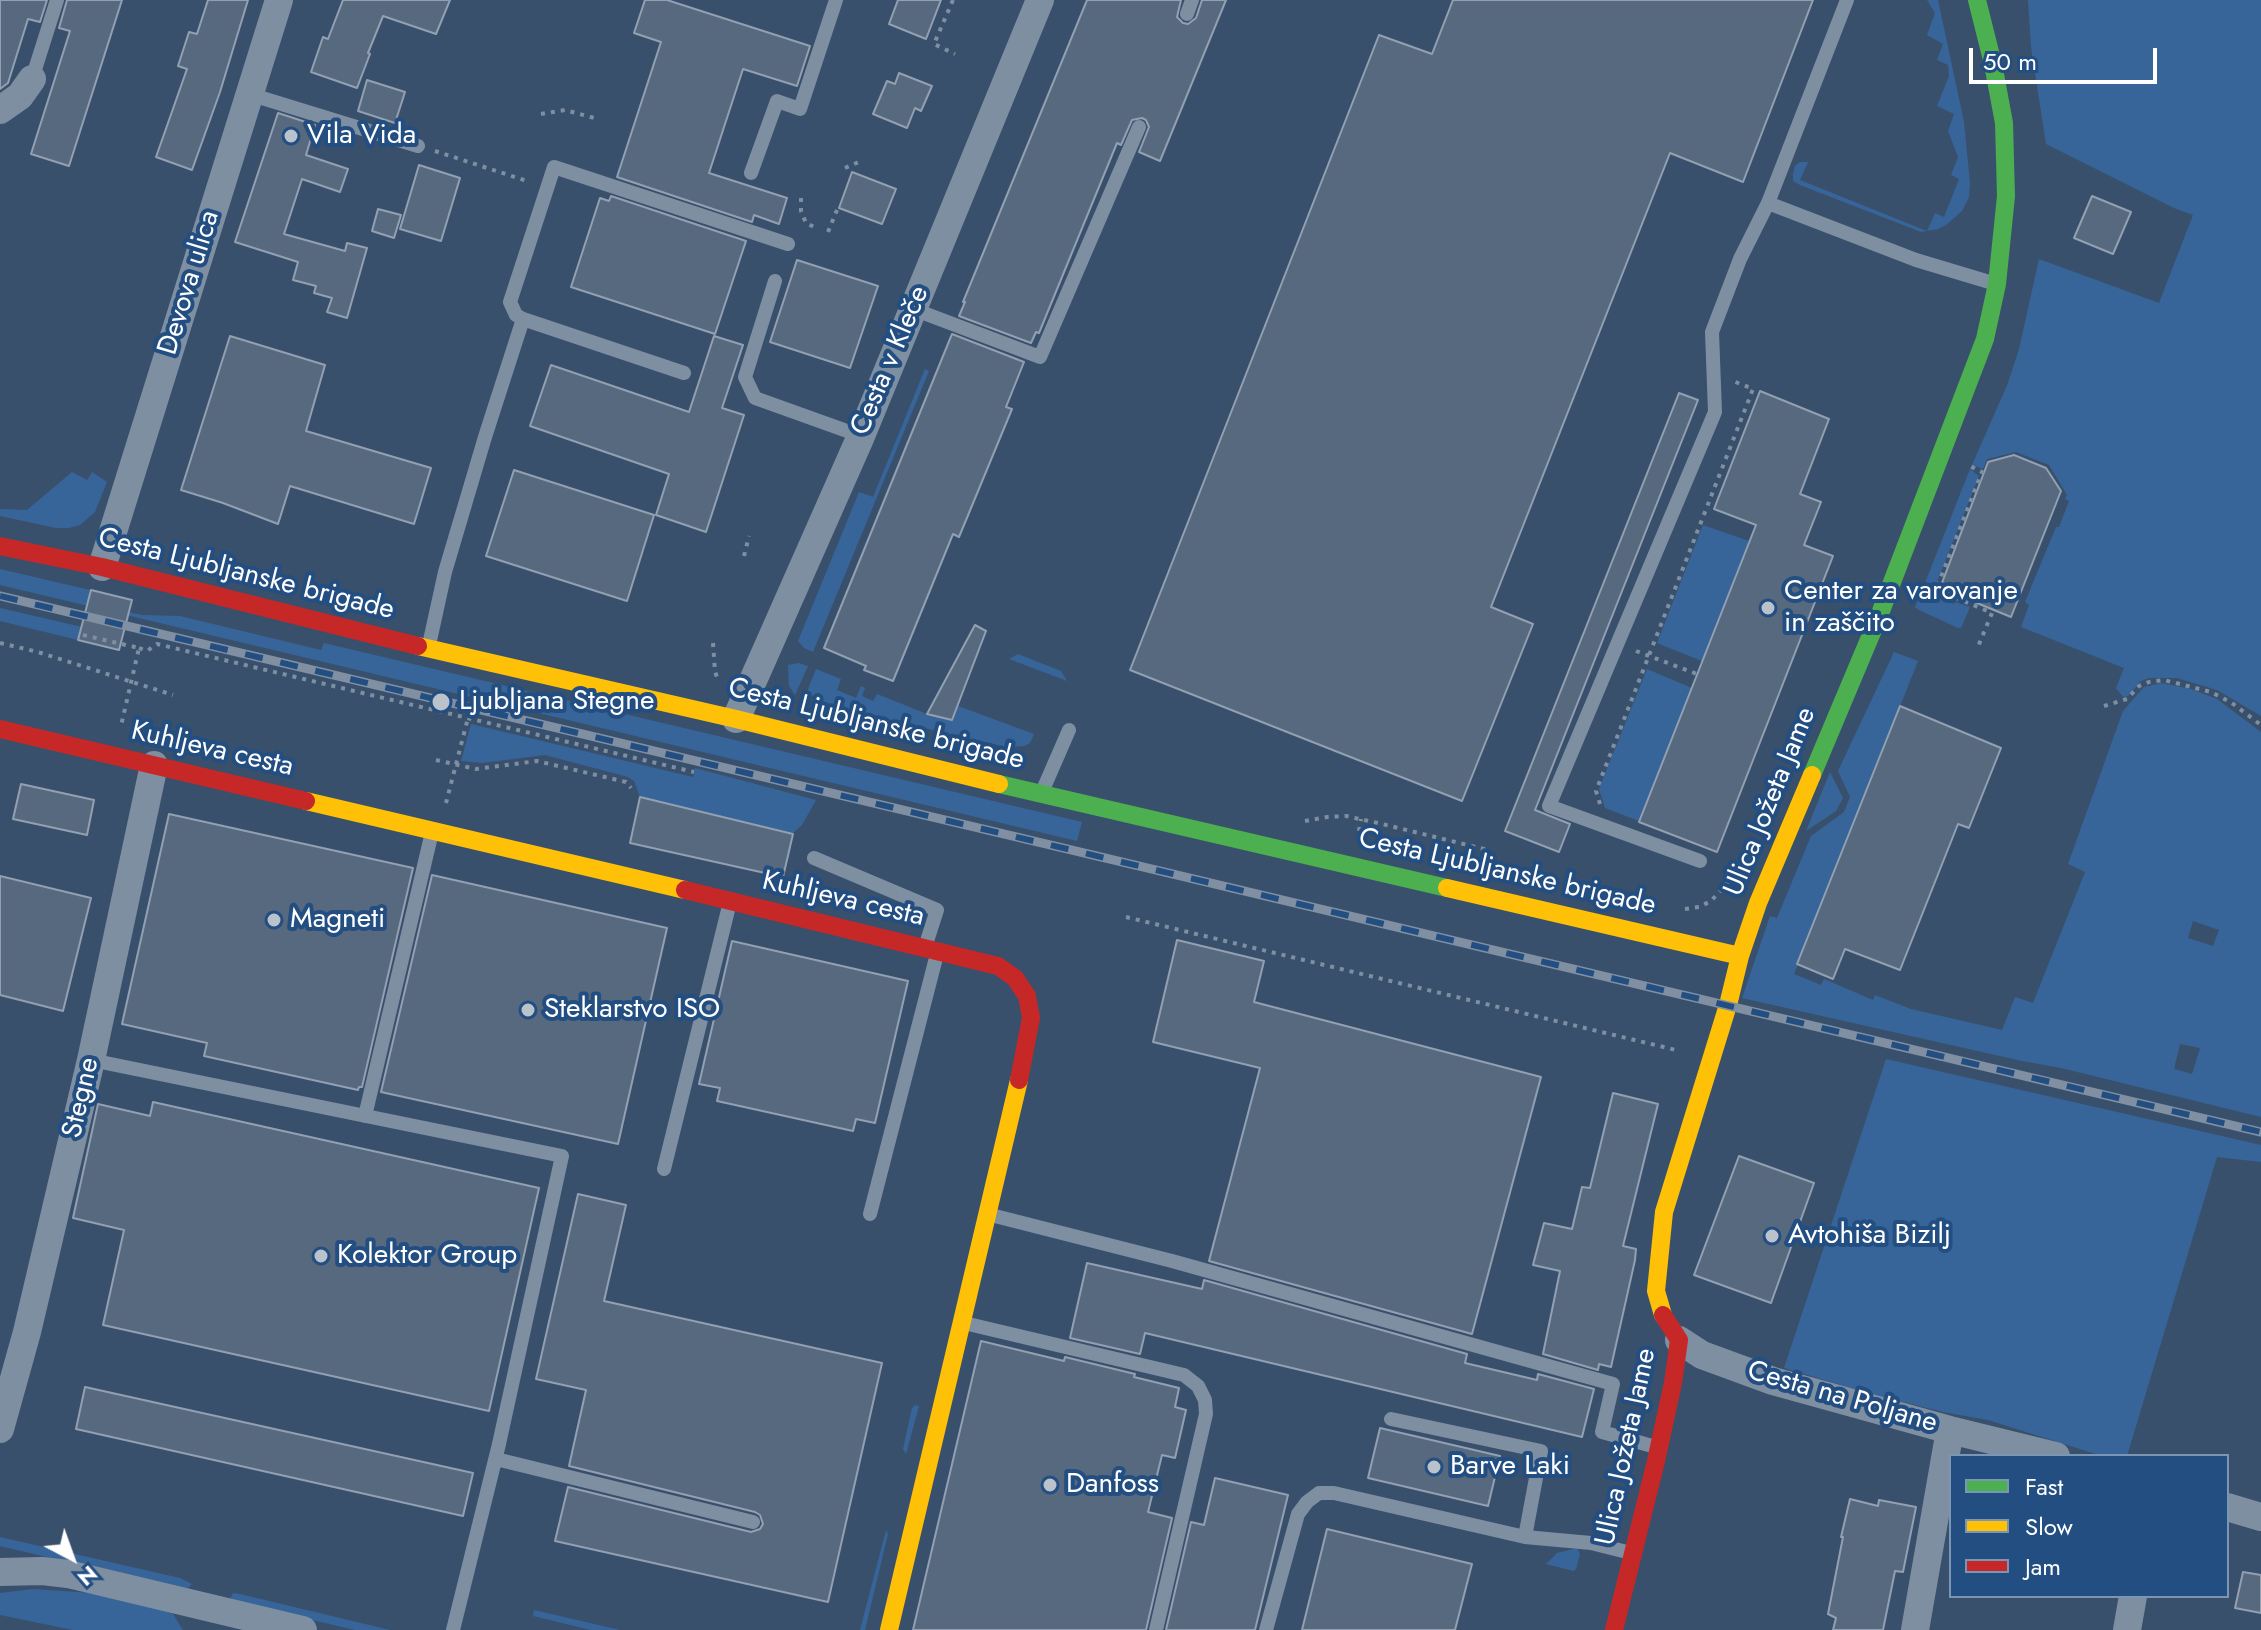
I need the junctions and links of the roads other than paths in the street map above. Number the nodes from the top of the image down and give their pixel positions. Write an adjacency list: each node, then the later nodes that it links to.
1 (57, 0): 7 (lane)
2 (279, 0): 8 (street, Devova ulica)
3 (836, 0): 12 (lane)
4 (1040, 0): 17 (street, Cesta v Kleče)
5 (1847, 0): 13 (lane)
6 (1977, 0): 16 (street, Ulica Jožeta Jame)
7 (32, 79): 9 (street)
8 (249, 94): 11 (lane); 22 (street, Devova ulica)
9 (0, 110)
10 (1139, 127): 17 (lane)
11 (418, 146)
12 (751, 173)
13 (1768, 203): 16 (lane); 31 (lane)
14 (788, 244): 18 (lane)
15 (775, 281): 20 (lane)
16 (1997, 284): 34 (street, Ulica Jožeta Jame)
17 (913, 309): 20 (street, Cesta v Kleče)
18 (523, 319): 19 (lane); 23 (lane)
19 (684, 373)
20 (861, 436): 24 (street, Cesta v Kleče)
21 (0, 546): 22 (street, Cesta Ljubljanske brigade)
22 (102, 567): 23 (street, Cesta Ljubljanske brigade)
23 (428, 649): 24 (street, Cesta Ljubljanske brigade)
24 (736, 719): 28 (street, Cesta Ljubljanske brigade)
25 (0, 729): 27 (street, Kuhljeva cesta)
26 (1069, 730): 28 (lane)
27 (154, 765): 29 (street, Kuhljeva cesta); 35 (street, Stegne)
28 (1041, 794): 34 (street, Cesta Ljubljanske brigade)
29 (436, 832): 32 (street, Kuhljeva cesta); 36 (lane)
30 (814, 858): 33 (lane)
31 (1700, 861)
32 (730, 902): 33 (street, Kuhljeva cesta); 37 (lane)
33 (931, 949): 38 (lane); 39 (street, Kuhljeva cesta)
34 (1740, 956): 41 (street, Ulica Jožeta Jame)
35 (91, 1060): 36 (lane); 43 (street, Stegne)
36 (365, 1116): 47 (lane)
37 (664, 1169)
38 (870, 1214)
39 (986, 1214): 40 (street, Kuhljeva cesta); 45 (lane)
40 (960, 1322): 57 (street, Kuhljeva cesta); 58 (lane)
41 (1679, 1340): 44 (street, Cesta na Poljane); 45 (street, Ulica Jožeta Jame)
42 (1391, 1419): 51 (lane)
43 (0, 1429)
44 (1950, 1430): 46 (street, Cesta na Poljane); 61 (street)
45 (1659, 1448): 52 (street, Ulica Jožeta Jame)
46 (2048, 1454)
47 (496, 1459): 50 (lane); 56 (lane)
48 (2229, 1508): 49 (street)
49 (2261, 1517)
50 (753, 1522)
51 (1525, 1537): 52 (lane); 59 (lane)
52 (1632, 1553): 60 (street, Ulica Jožeta Jame)
53 (0, 1572): 55 (street)
54 (2133, 1598): 62 (street)
55 (303, 1630)
56 (453, 1630)
57 (889, 1630)
58 (1156, 1630)
59 (1266, 1630)
60 (1614, 1630)
61 (1915, 1630)
62 (2127, 1630)

